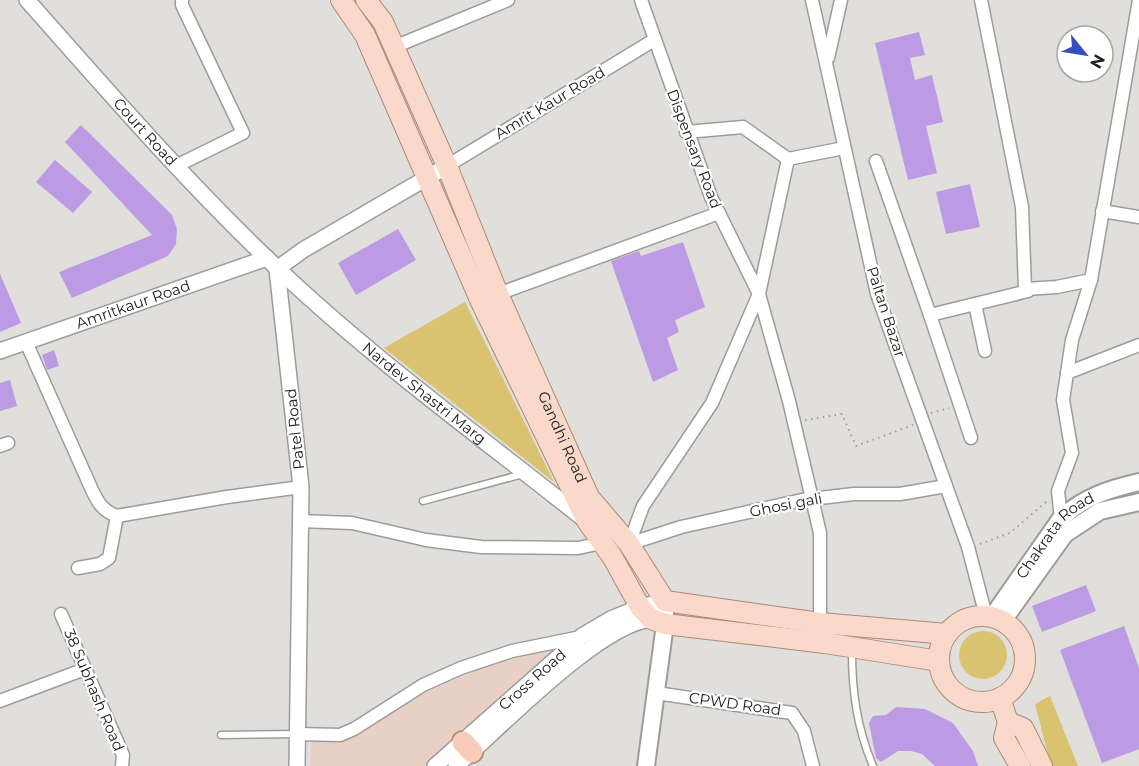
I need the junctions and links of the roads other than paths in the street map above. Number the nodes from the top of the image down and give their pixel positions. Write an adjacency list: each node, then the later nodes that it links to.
1 (27, 0): 19 (street, Court Road)
2 (182, 0): 19 (street)
3 (341, 0): 21 (main road, Gandhi Road)
4 (366, 0): 12 (main road, Gandhi Road)
5 (508, 0): 12 (street)
6 (640, 0): 11 (street, Dispensary Road)
7 (812, 0): 14 (street, Paltan Bazar)
8 (841, 0): 14 (street)
9 (981, 0): 27 (street)
10 (1138, 0): 13 (street)
11 (654, 40): 15 (street, Dispensary Road); 20 (street, Amrit Kaur Road)
12 (394, 47): 20 (main road, Gandhi Road)
13 (1134, 47): 22 (street)
14 (827, 62): 16 (street, Paltan Bazar)
15 (686, 132): 17 (street); 23 (street, Dispensary Road)
16 (844, 148): 17 (street); 40 (street, Paltan Bazar)
17 (788, 159): 29 (street)
18 (876, 161): 31 (street)
19 (176, 166): 25 (street, Court Road)
20 (447, 166): 21 (street); 28 (main road, Gandhi Road)
21 (427, 177): 25 (street); 48 (main road, Gandhi Road)
22 (1102, 211): 24 (street); 26 (street)
23 (719, 213): 28 (street); 29 (street, Dispensary Road)
24 (1139, 217)
25 (272, 264): 32 (street, Amritkaur Road); 38 (street, Nardev Shastri Marg); 41 (street, Patel Road)
26 (1091, 280): 27 (street); 36 (street)
27 (1028, 291): 30 (street)
28 (498, 294): 50 (main road, Gandhi Road)
29 (759, 294): 42 (street, Dispensary Road); 50 (street)
30 (975, 304): 31 (street); 35 (street)
31 (930, 315): 37 (street)
32 (26, 342): 34 (street, Amritkaur Road); 45 (street)
33 (1139, 345): 36 (street)
34 (0, 351)
35 (985, 351)
36 (1067, 373): 46 (street)
37 (971, 438)
38 (526, 473): 43 (lane); 48 (street, Nardev Shastri Marg)
39 (1139, 482): 46 (main road, Chakrata Road)
40 (946, 486): 42 (street, Ghosi gali); 55 (street, Paltan Bazar)
41 (301, 487): 45 (street); 47 (street, Patel Road)
42 (812, 499): 50 (street, Ghosi gali); 56 (street, Dispensary Road)
43 (423, 501)
44 (1139, 502): 55 (main road, Chakrata Road)
45 (117, 516): 51 (street)
46 (1060, 518): 55 (main road, Chakrata Road)
47 (300, 521): 49 (street); 66 (street, Patel Road)
48 (587, 521): 49 (main road, Gandhi Road)
49 (602, 543): 54 (main road, Gandhi Road)
50 (628, 543): 52 (main road, Gandhi Road)
51 (78, 568)
52 (665, 601): 54 (main road); 54 (street); 56 (main road)
53 (61, 614): 61 (street, 38 Subhash Road)
54 (652, 617): 58 (street, Cross Road); 59 (main road); 62 (main road); 68 (street, Cross Road)
55 (994, 618): 57 (main road); 63 (main road)
56 (820, 623): 57 (main road)
57 (947, 634): 60 (main road)
58 (582, 636): 66 (street); 68 (street, Cross Road)
59 (852, 647): 60 (main road); 75 (lane)
60 (939, 661): 63 (main road)
61 (85, 669): 64 (street); 69 (street, 38 Subhash Road)
62 (656, 693): 73 (main road); 74 (street, CPWD Road)
63 (1000, 698): 65 (main road)
64 (0, 701)
65 (1008, 722): 76 (main road); 77 (main road)
66 (298, 734): 67 (lane); 70 (street, Patel Road)
67 (221, 735)
68 (468, 747): 71 (street, Cross Road); 72 (street, Cross Road)
69 (123, 766)
70 (297, 766)
71 (435, 766)
72 (456, 766)
73 (646, 766)
74 (813, 766)
75 (873, 766)
76 (1020, 766)
77 (1042, 766)

